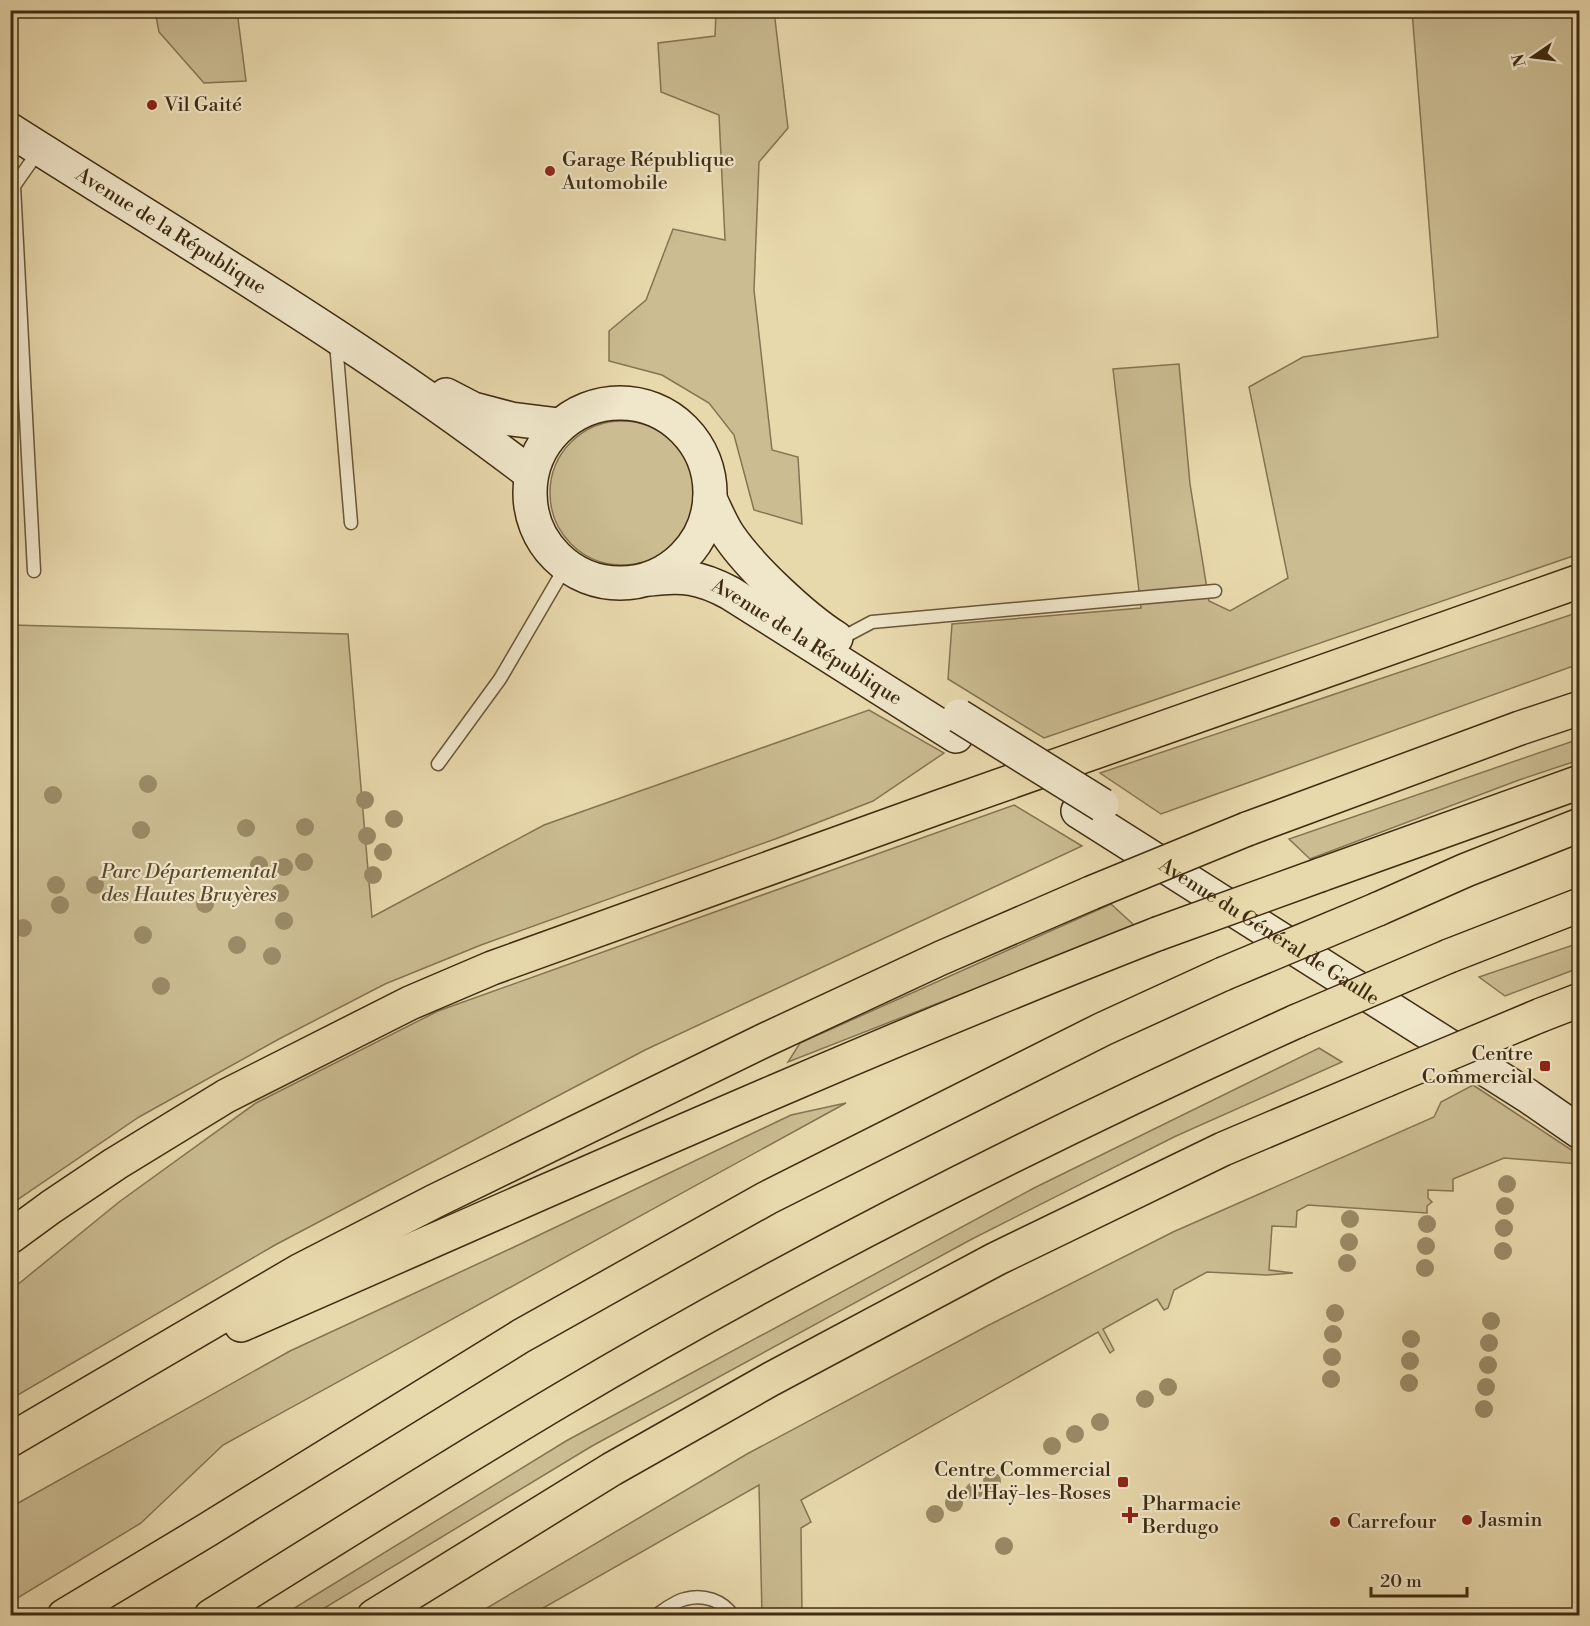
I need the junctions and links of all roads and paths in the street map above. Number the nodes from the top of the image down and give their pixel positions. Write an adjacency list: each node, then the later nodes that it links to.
1 (10, 130): 2 (main road, Avenue de la République)
2 (40, 149): 3 (main road, Avenue de la République); 9 (lane)
3 (334, 334): 4 (main road, Avenue de la République); 5 (main road, Avenue de la République); 7 (lane)
4 (559, 425): 5 (main road); 6 (main road)
5 (531, 474): 8 (main road)
6 (710, 499): 10 (main road); 13 (main road, Avenue de la République)
7 (351, 523)
8 (567, 566): 10 (main road); 16 (lane)
9 (34, 571)
10 (648, 579): 13 (main road, Avenue de la République)
11 (1580, 581): 24 (highway)
12 (1215, 591): 13 (lane)
13 (832, 647): 15 (main road, Avenue de la République)
14 (1580, 708): 25 (highway, bridge)
15 (958, 726): 18 (main road, Avenue du Général de Gaulle)
16 (438, 764)
17 (1580, 782): 25 (highway, bridge)
18 (1090, 808): 22 (main road, Avenue du Général de Gaulle); 23 (main road, Avenue du Général de Gaulle)
19 (1580, 825): 27 (highway, bridge)
20 (1580, 905): 28 (highway, bridge)
21 (1580, 1000): 29 (highway, bridge)
22 (1580, 1105)
23 (1580, 1132)
24 (10, 1237)
25 (96, 1388): 26 (highway)
26 (10, 1440)
27 (64, 1616)
28 (211, 1616)
29 (374, 1616)
30 (655, 1616): 31 (lane)
31 (733, 1616)

